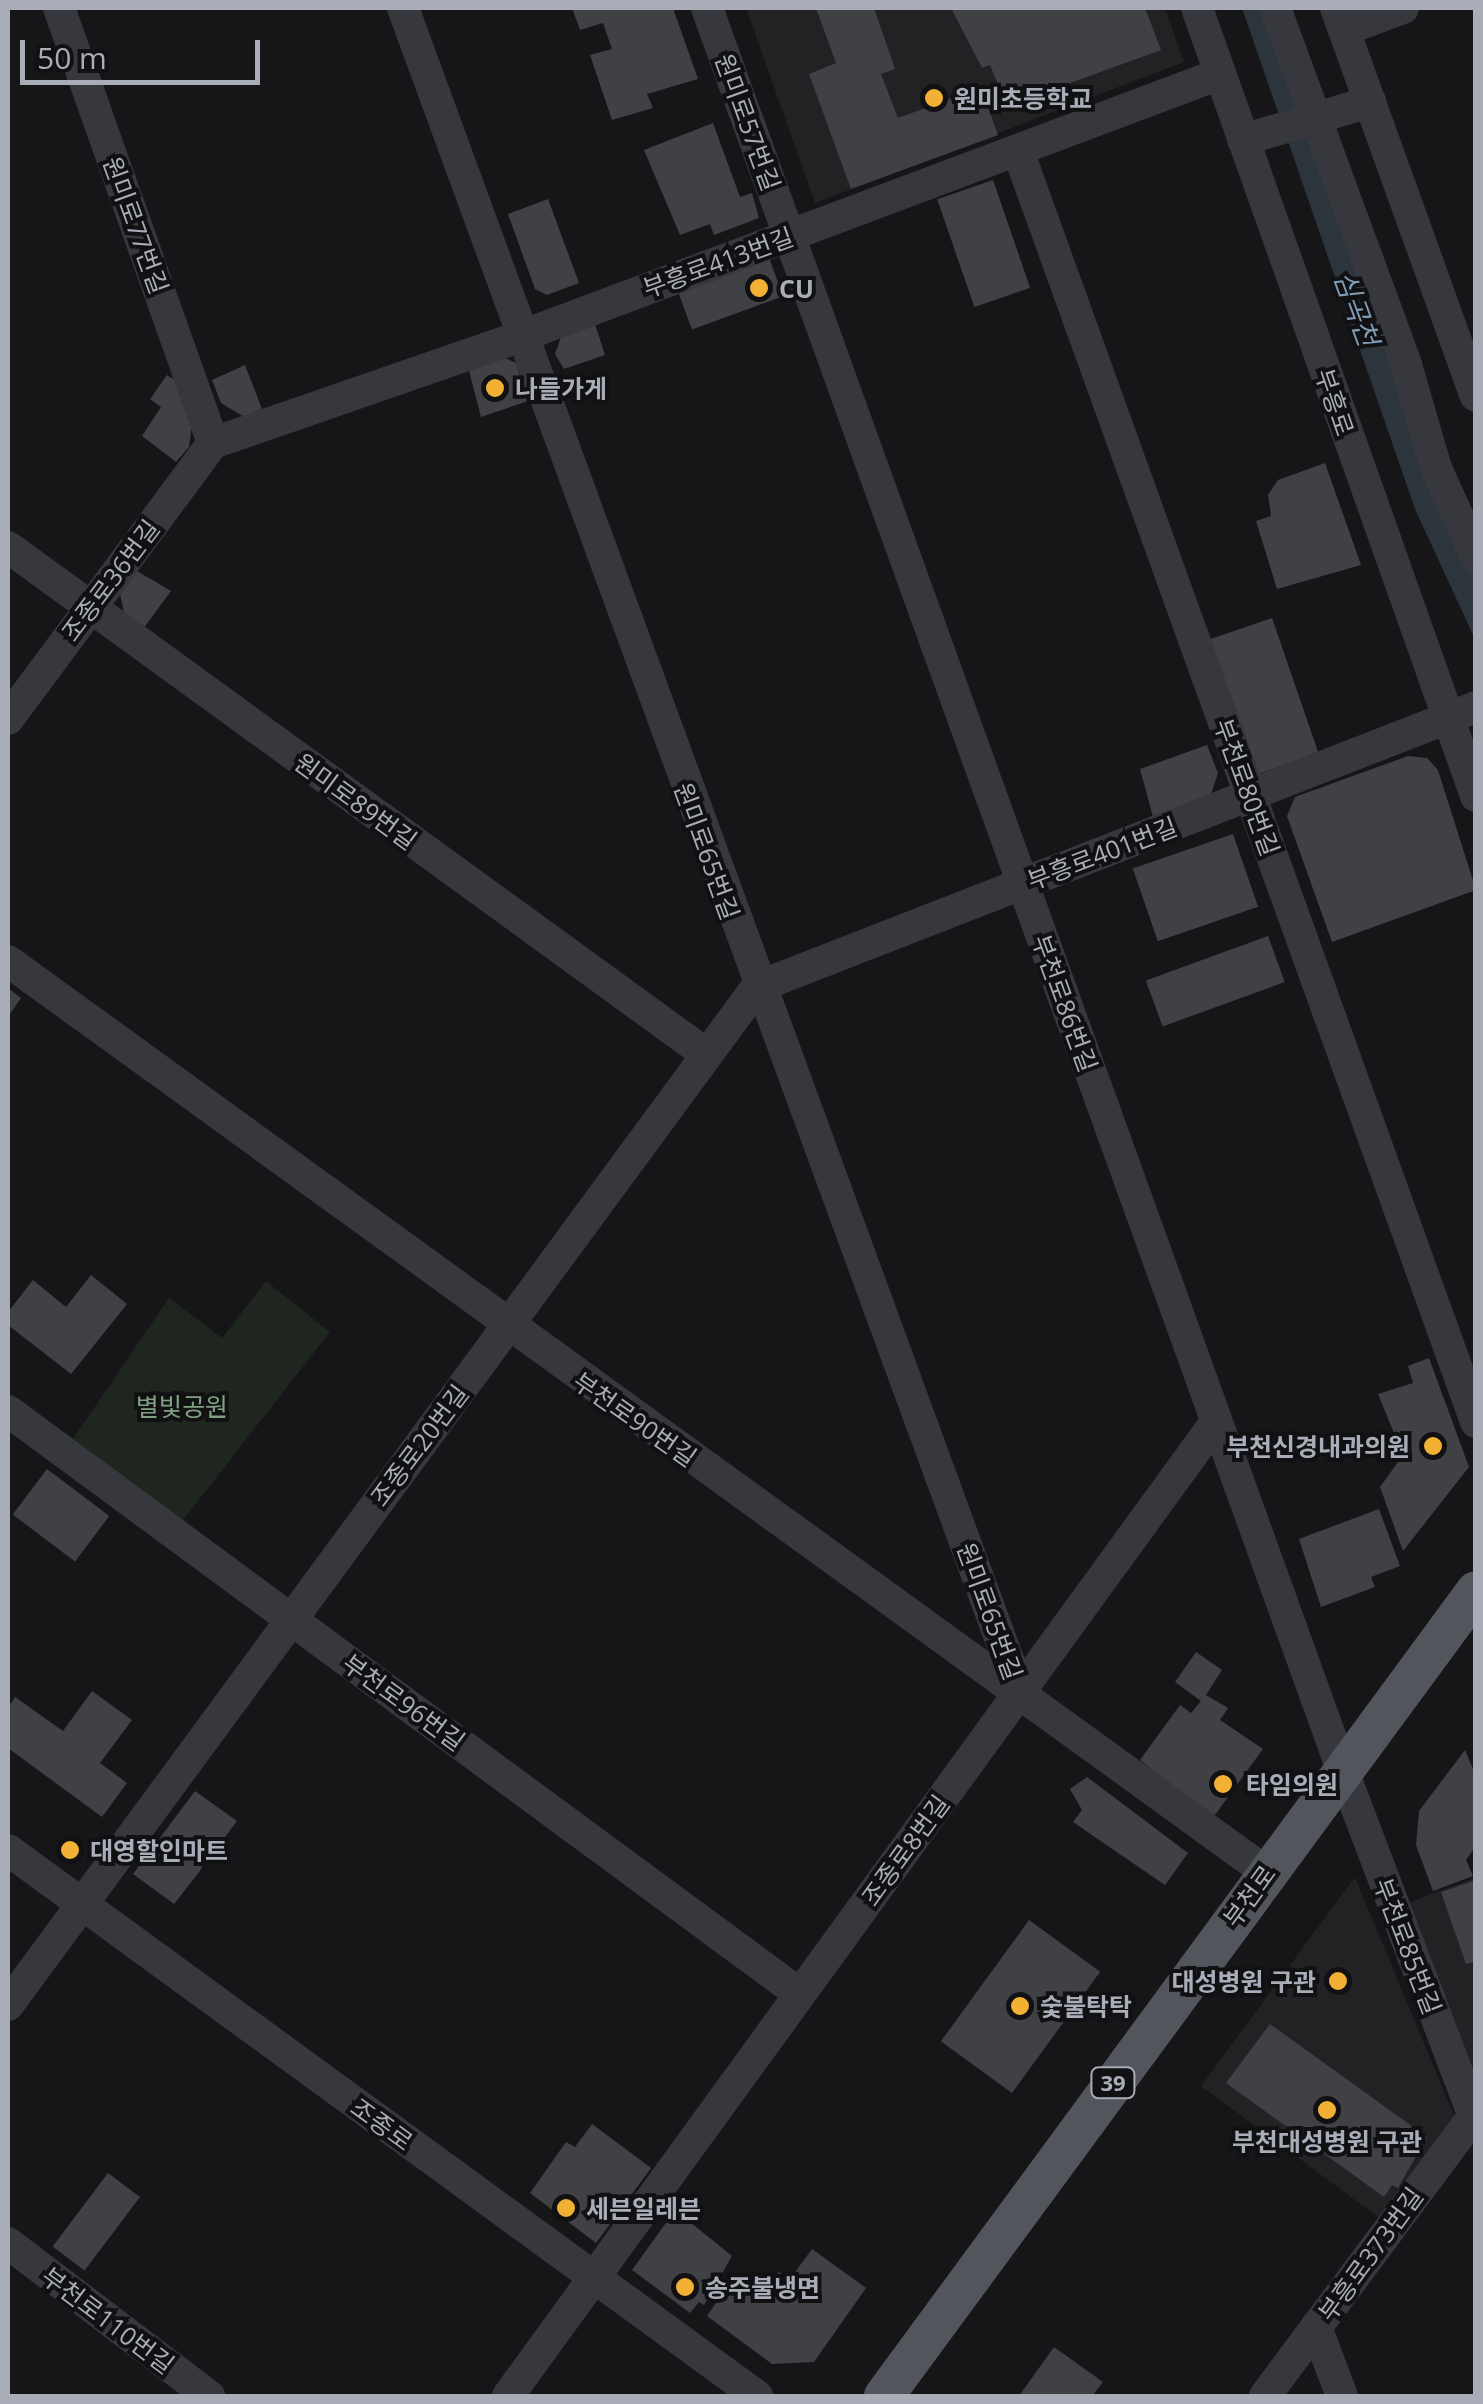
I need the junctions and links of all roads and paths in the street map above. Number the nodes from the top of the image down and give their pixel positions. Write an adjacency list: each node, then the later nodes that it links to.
1 (58, 8): 15 (street, 원미로77번길)
2 (402, 8): 13 (street, 원미로65번길)
3 (707, 8): 12 (street, 원미로57번길)
4 (1196, 8): 8 (street, 부흥로)
5 (1275, 8): 17 (street)
6 (1403, 8): 7 (street)
7 (1340, 19): 9 (street)
8 (1220, 74): 10 (street, 부흥로); 11 (street, 부흥로413번길)
9 (1358, 106): 10 (street); 14 (street)
10 (1254, 137): 19 (street, 부흥로)
11 (1018, 151): 12 (street, 부흥로413번길); 21 (street, 부천로80번길)
12 (789, 236): 13 (street, 부흥로413번길); 23 (street, 부천로86번길)
13 (519, 337): 15 (street, 부흥로413번길); 25 (street, 원미로65번길)
14 (1476, 396)
15 (213, 443): 18 (street, 조종로36번길)
16 (8, 547): 18 (street, 원미로89번길)
17 (1476, 557)
18 (88, 608): 20 (street, 조종로36번길); 26 (street, 원미로89번길)
19 (1461, 712): 21 (street, 부흥로401번길); 22 (street, 부흥로)
20 (8, 718)
21 (1250, 795): 23 (street, 부흥로401번길); 30 (street, 부천로80번길)
22 (1476, 796)
23 (1022, 884): 25 (street, 부흥로401번길); 29 (street, 부천로86번길)
24 (8, 961): 27 (street, 부천로90번길)
25 (757, 987): 26 (street, 조종로20번길); 33 (street, 원미로65번길)
26 (706, 1054): 27 (street, 조종로20번길)
27 (507, 1328): 32 (street, 조종로20번길); 33 (street, 부천로90번길)
28 (8, 1410): 32 (street, 부천로96번길)
29 (1216, 1422): 33 (street, 조종로8번길); 34 (street, 부천로86번길)
30 (1476, 1422)
31 (1476, 1591): 34 (main road, 부천로 / 39)
32 (289, 1618): 37 (street, 조종로20번길); 38 (street, 부천로96번길)
33 (1020, 1692): 36 (street, 부천로90번길); 38 (street, 조종로8번길)
34 (1342, 1769): 36 (main road, 부천로 / 39); 40 (street, 부천로85번길)
35 (8, 1850): 37 (street, 조종로)
36 (1266, 1872): 47 (main road, 부천로 / 39)
37 (81, 1904): 39 (street, 조종로20번길); 42 (street, 조종로)
38 (800, 1994): 42 (street, 조종로8번길)
39 (8, 2005)
40 (1475, 2116): 43 (street, 부흥로373번길)
41 (8, 2243): 44 (street, 부천로110번길)
42 (594, 2278): 45 (street, 조종로8번길); 46 (street, 조종로)
43 (1316, 2327): 48 (street, 부흥로373번길); 49 (street)
44 (210, 2396)
45 (508, 2396)
46 (757, 2396)
47 (884, 2396)
48 (1265, 2396)
49 (1342, 2396)

